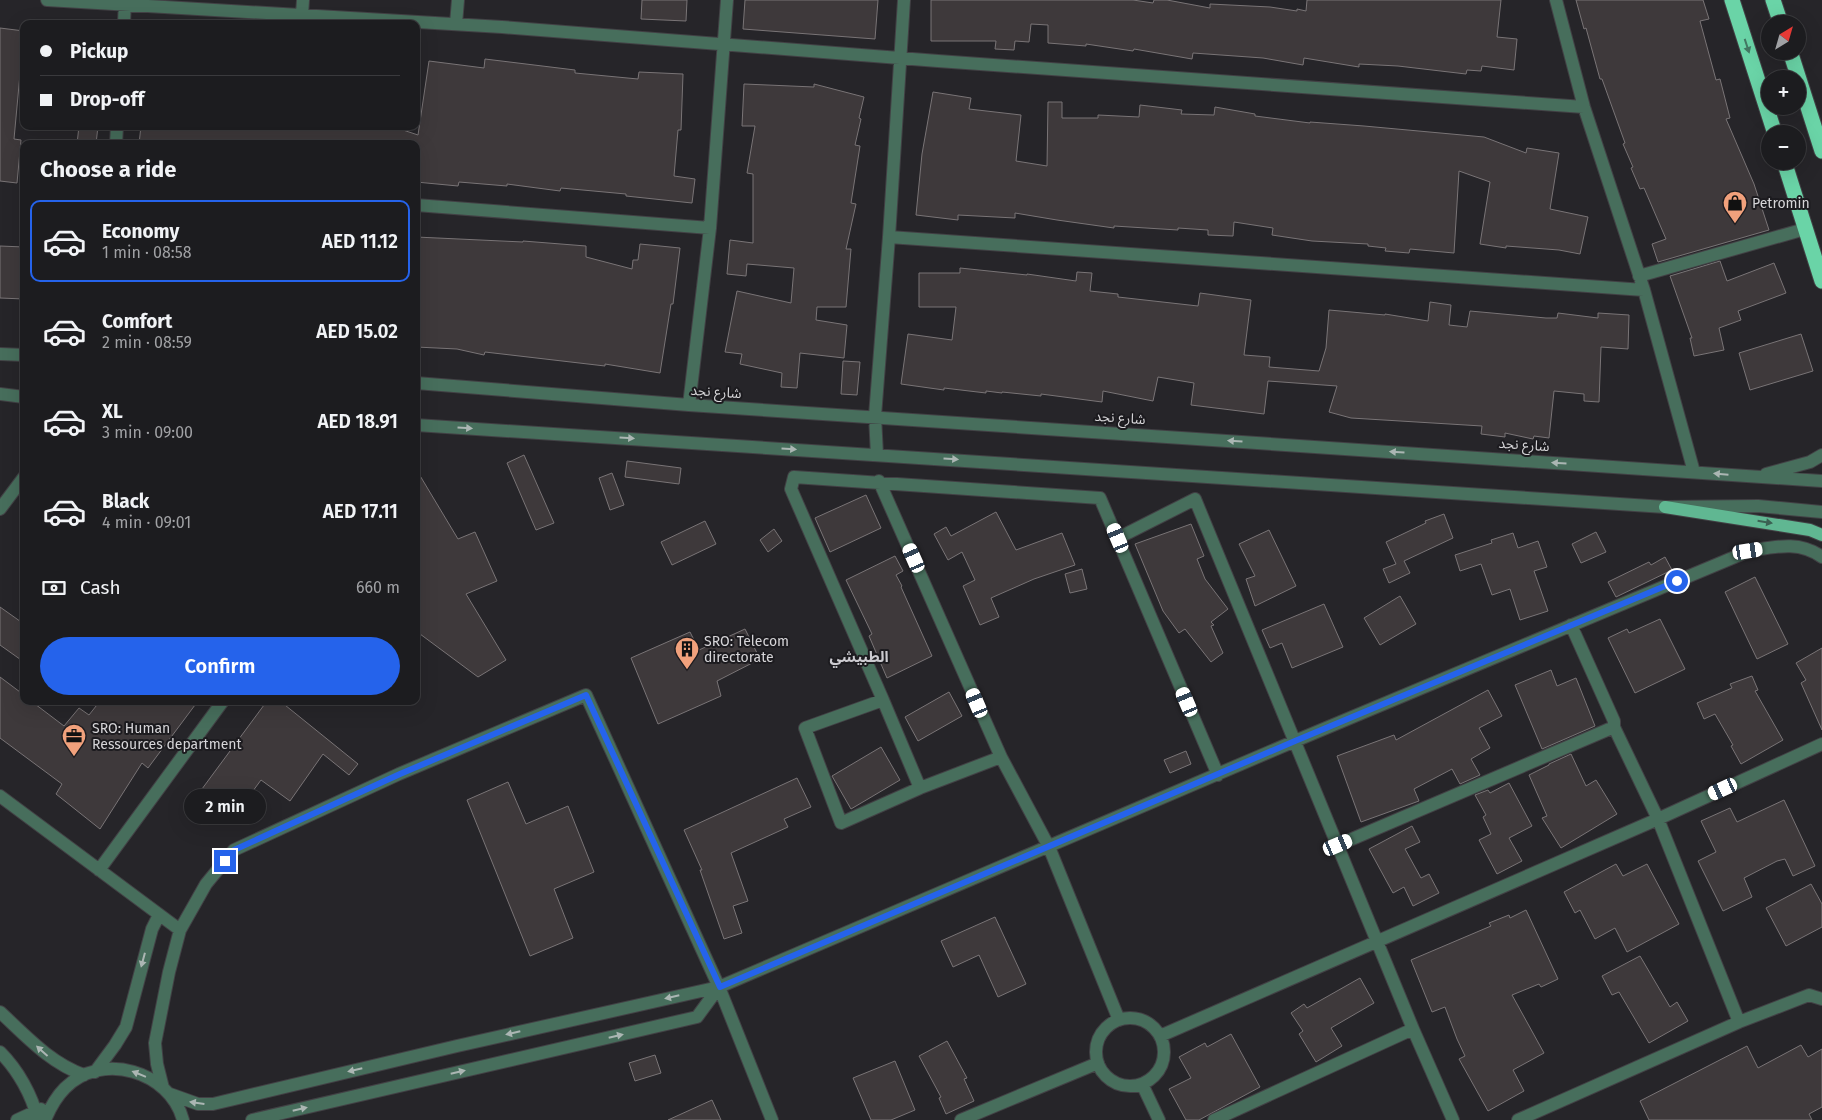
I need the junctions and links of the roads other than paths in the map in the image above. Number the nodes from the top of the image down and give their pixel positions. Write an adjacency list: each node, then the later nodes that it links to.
1 (47, 0): 9 (street)
2 (303, 0): 10 (street)
3 (458, 0): 15 (street)
4 (726, 0): 16 (street)
5 (904, 0): 17 (street)
6 (1556, 0): 19 (street)
7 (1732, 0): 20 (highway, one-way to 20)
8 (1773, 0): 11 (highway)
9 (125, 3): 10 (street); 12 (street)
10 (302, 15): 13 (street)
11 (1778, 15)
12 (124, 20)
13 (388, 20)
14 (420, 22): 15 (street)
15 (456, 24): 16 (street)
16 (724, 44): 17 (street); 24 (street)
17 (900, 58): 19 (street); 26 (street)
18 (1793, 60): 21 (highway)
19 (1584, 107): 27 (street)
20 (1772, 125)
21 (1822, 151)
22 (1787, 170): 25 (highway)
23 (420, 205): 24 (street)
24 (710, 228): 35 (street)
25 (1805, 229): 27 (street); 28 (highway)
26 (889, 237): 29 (street); 36 (street)
27 (1639, 276): 29 (street)
28 (1822, 281)
29 (1644, 290): 40 (street)
30 (0, 354): 31 (street)
31 (20, 355)
32 (420, 383): 35 (street, شارع نجد)
33 (0, 394): 34 (street)
34 (20, 396)
35 (690, 405): 36 (street, شارع نجد)
36 (875, 416): 38 (street); 40 (street, شارع نجد, one-way to 36)
37 (420, 425): 38 (street, one-way to 38)
38 (877, 454): 45 (street, one-way to 45)
39 (1822, 455): 41 (street)
40 (1694, 472): 41 (street, شارع نجد, one-way to 40)
41 (1756, 477): 42 (street, شارع نجد)
42 (1822, 481)
43 (20, 482): 46 (street)
44 (879, 482): 49 (street); 52 (street); 57 (street)
45 (1664, 507): 47 (street); 48 (main road, one-way to 48)
46 (0, 509)
47 (1822, 512)
48 (1822, 535)
49 (1118, 538): 55 (street); 58 (street)
50 (1822, 557): 51 (street)
51 (1571, 625): 54 (street); 55 (street)
52 (882, 700): 59 (street); 59 (street)
53 (220, 705): 64 (street)
54 (1614, 727): 61 (street); 62 (street)
55 (1295, 741): 58 (street); 62 (street)
56 (1822, 744): 61 (street)
57 (1001, 757): 59 (street); 63 (street)
58 (1218, 775): 63 (street)
59 (920, 788)
60 (0, 796): 64 (street)
61 (1658, 819): 67 (street); 74 (street)
62 (1338, 845): 67 (street)
63 (1049, 847): 68 (street); 73 (street)
64 (99, 870): 65 (street)
65 (159, 915): 66 (street); 79 (street, one-way to 79)
66 (180, 930): 68 (street); 81 (street)
67 (1378, 942): 75 (street); 76 (street)
68 (720, 987): 81 (street, one-way to 81); 85 (street, one-way to 68); 86 (street)
69 (1822, 988): 70 (street)
70 (1809, 996): 71 (street); 74 (street)
71 (1822, 999)
72 (0, 1012): 79 (street, one-way to 72)
73 (1119, 1020): 76 (street); 78 (street)
74 (1739, 1022): 91 (street)
75 (1413, 1029): 89 (street); 90 (street)
76 (1160, 1036): 80 (street)
77 (0, 1052): 82 (street)
78 (1098, 1063): 80 (street); 87 (street)
79 (89, 1073): 81 (street, one-way to 79); 82 (street)
80 (1142, 1084): 88 (street)
81 (166, 1091): 84 (street)
82 (39, 1117): 83 (street)
83 (17, 1120)
84 (183, 1120)
85 (252, 1120)
86 (772, 1120)
87 (961, 1120)
88 (1159, 1120)
89 (1214, 1120)
90 (1453, 1120)
91 (1518, 1120)

